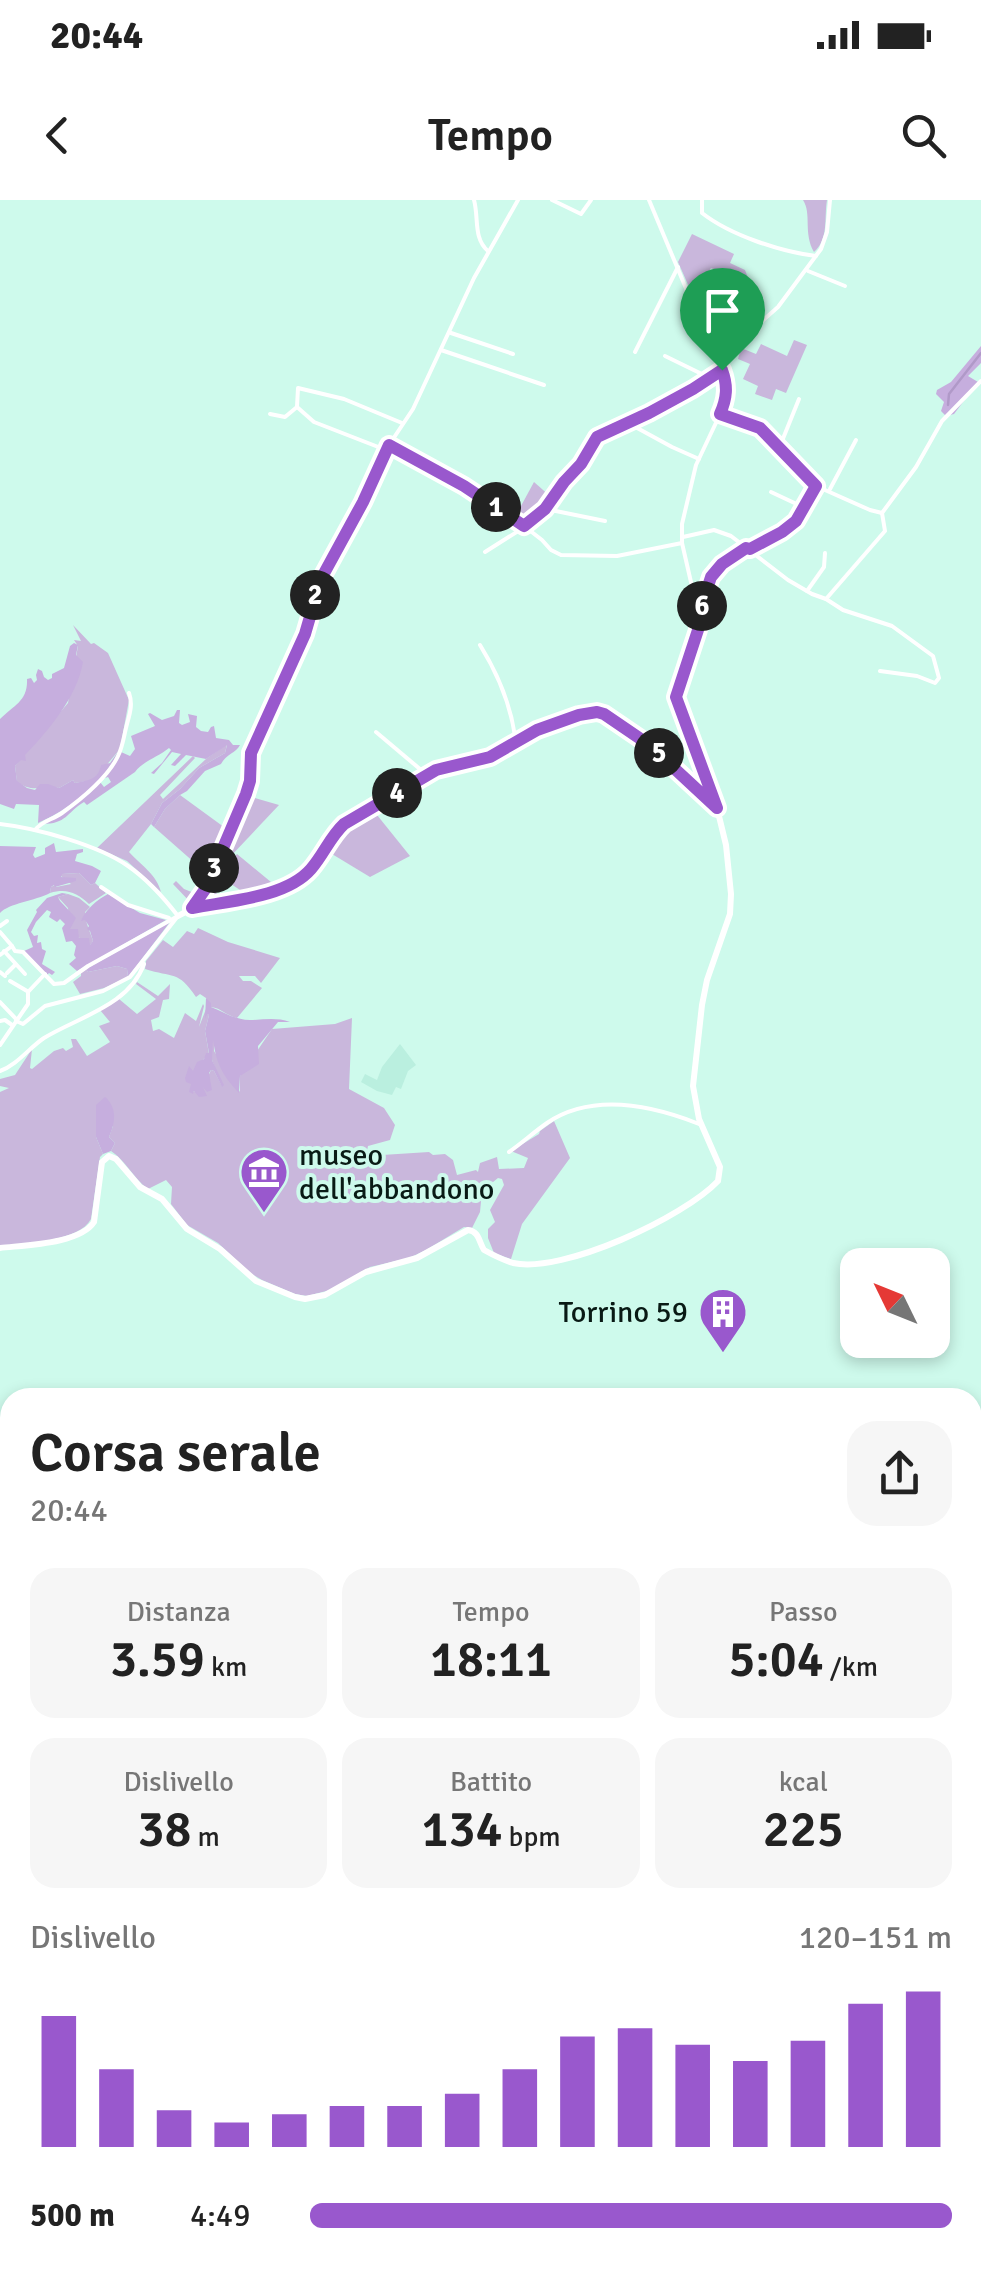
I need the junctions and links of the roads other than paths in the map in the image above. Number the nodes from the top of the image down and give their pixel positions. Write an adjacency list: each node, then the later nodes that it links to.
1 (474, 200): 8 (street)
2 (518, 200): 8 (street)
3 (552, 200): 4 (street)
4 (591, 200)
5 (649, 200): 10 (street)
6 (702, 200): 9 (street)
7 (830, 200): 9 (street)
8 (488, 250): 14 (street)
9 (816, 256): 11 (street)
10 (678, 267): 15 (street); 17 (street)
11 (807, 270): 12 (street); 20 (street)
12 (845, 286)
13 (739, 292): 15 (street)
14 (450, 332): 16 (street); 18 (street)
15 (709, 340): 20 (street)
16 (441, 350): 23 (street); 28 (street)
17 (635, 352)
18 (513, 354)
19 (665, 356): 21 (street)
20 (721, 369): 21 (street); 27 (street)
21 (710, 378): 29 (street)
22 (981, 381): 39 (street)
23 (544, 385)
24 (799, 400): 32 (street)
25 (297, 406): 26 (street); 28 (street); 31 (street)
26 (270, 414)
27 (720, 414): 32 (street); 33 (street)
28 (402, 423): 31 (street)
29 (628, 423): 33 (street); 38 (street)
30 (856, 440): 35 (street)
31 (388, 447): 41 (street); 61 (street)
32 (779, 448): 34 (street)
33 (699, 458): 42 (street)
34 (816, 486): 35 (street); 37 (street)
35 (830, 491): 39 (street)
36 (771, 492): 37 (street)
37 (804, 508): 43 (street)
38 (545, 509): 40 (street); 41 (street)
39 (882, 513): 47 (street)
40 (604, 521)
41 (524, 526): 42 (street); 44 (street)
42 (682, 541): 43 (street); 48 (street)
43 (748, 549): 46 (street); 48 (street)
44 (484, 552)
45 (826, 553): 46 (street)
46 (807, 592): 47 (street)
47 (826, 599): 50 (street)
48 (698, 617): 57 (street)
49 (480, 644): 54 (street)
50 (880, 671)
51 (129, 693): 59 (street)
52 (576, 708): 54 (street)
53 (376, 732): 56 (street)
54 (516, 736): 55 (street)
55 (511, 745): 56 (street); 57 (street)
56 (427, 775): 62 (street)
57 (717, 808): 81 (street)
58 (0, 824): 59 (street)
59 (35, 830): 64 (street)
60 (101, 887): 64 (street)
61 (206, 888): 62 (street); 63 (street)
62 (217, 903): 63 (street)
63 (192, 908): 64 (street)
64 (178, 916): 69 (street); 72 (street)
65 (6, 921): 66 (street)
66 (0, 929): 67 (street)
67 (12, 946): 68 (street); 72 (street)
68 (2, 953): 70 (street)
69 (144, 960): 78 (street); 80 (street)
70 (16, 965): 73 (street); 74 (street)
71 (44, 965): 72 (street)
72 (44, 974): 74 (street)
73 (5, 976): 75 (street)
74 (36, 984): 75 (street)
75 (28, 992): 78 (street)
76 (0, 1002): 78 (street)
77 (0, 1020): 78 (street)
78 (15, 1022): 79 (street)
79 (0, 1045)
80 (0, 1071)
81 (703, 1126): 82 (street); 83 (street)
82 (509, 1152)
83 (0, 1248)

